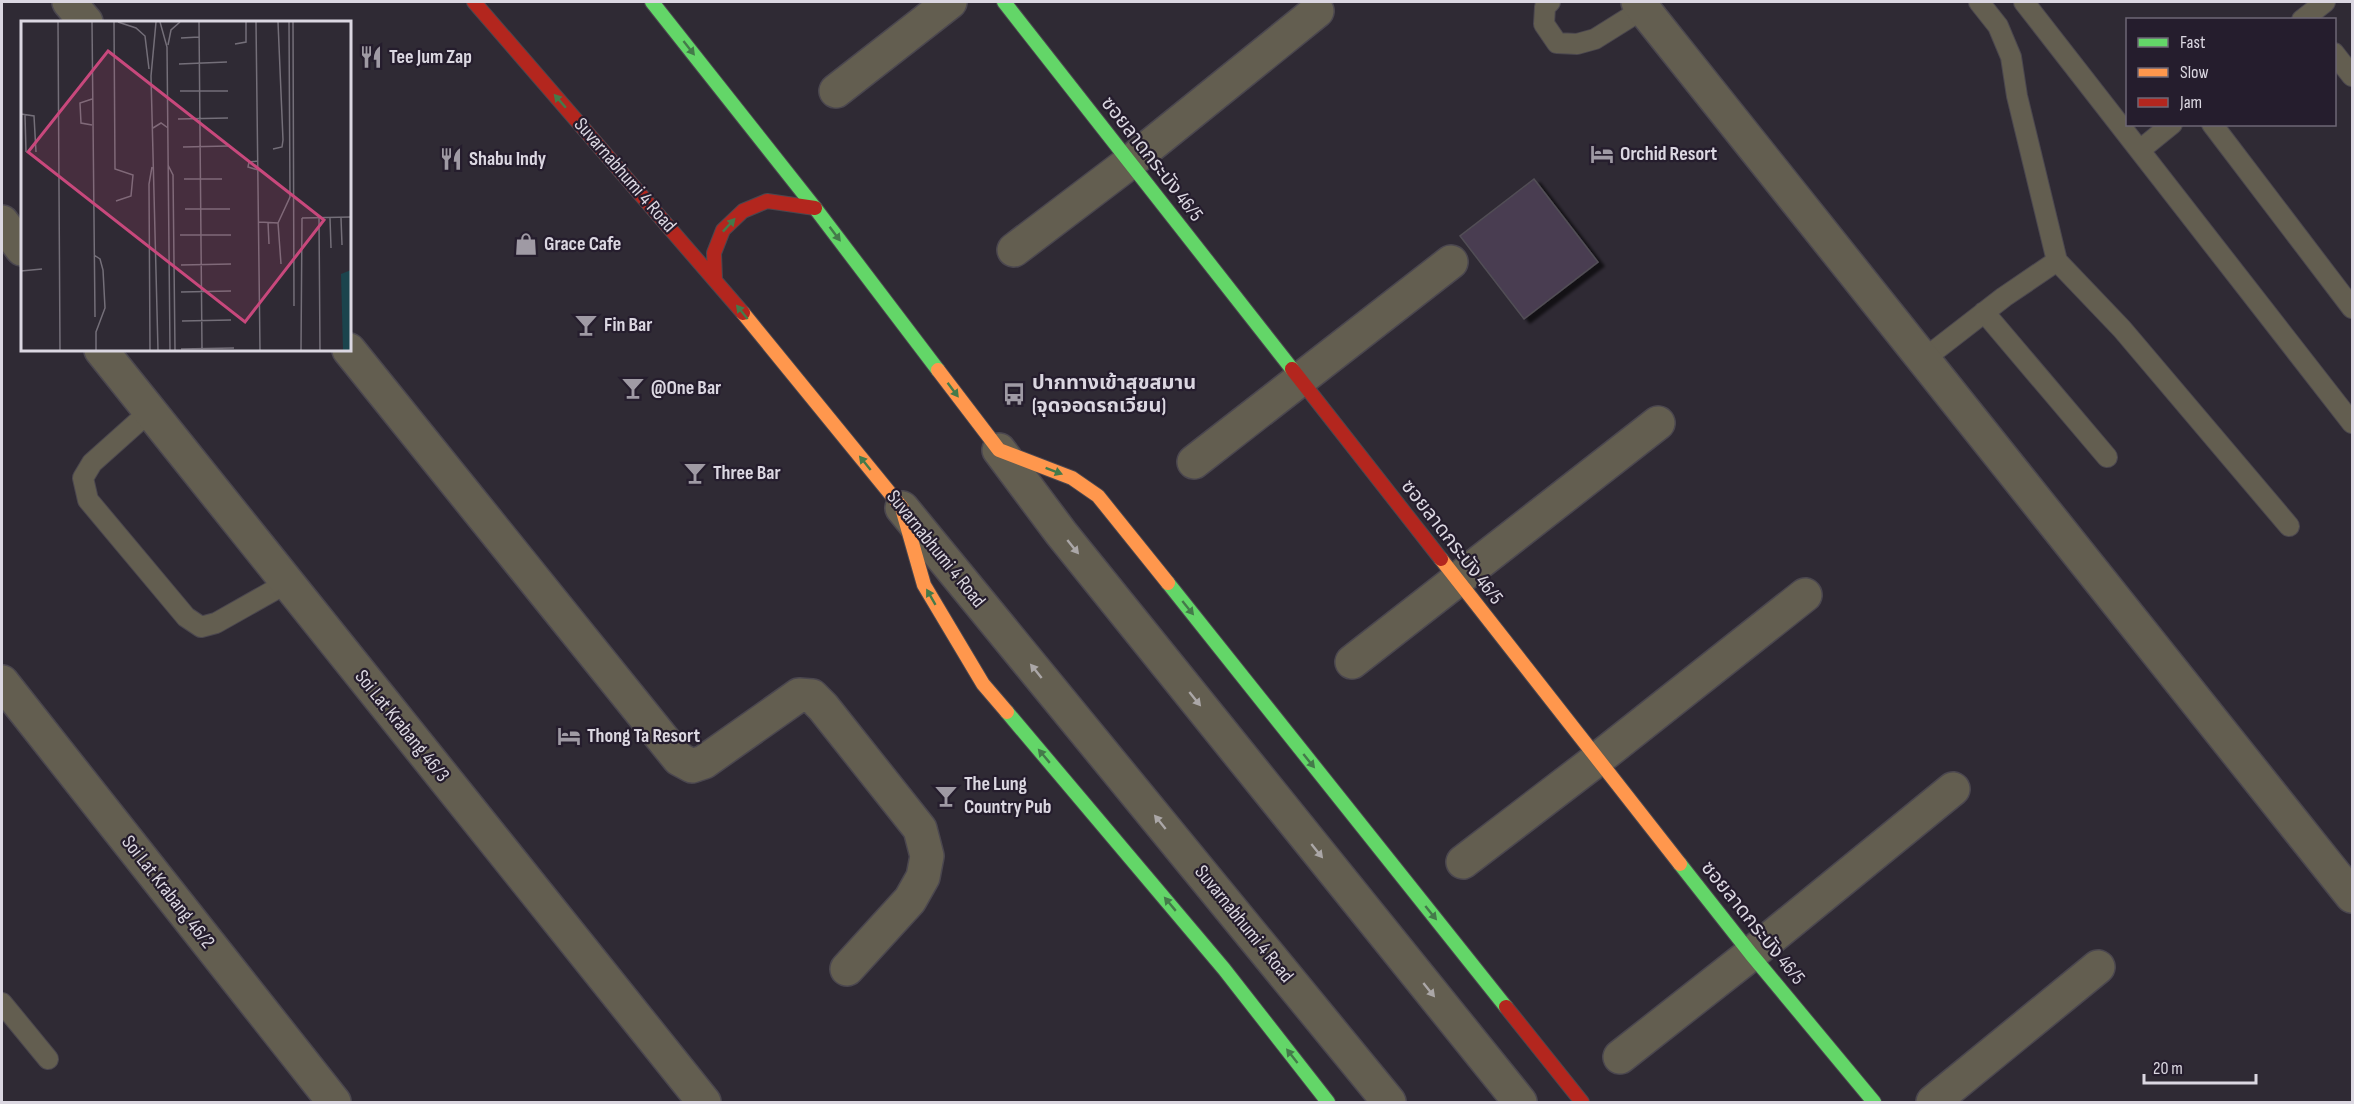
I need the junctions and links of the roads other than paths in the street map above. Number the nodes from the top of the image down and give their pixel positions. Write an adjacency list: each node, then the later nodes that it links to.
1 (69, 2): 13 (street)
2 (474, 2): 27 (street, Suvarnabhumi 4 Road, one-way to 2)
3 (652, 2): 21 (street, one-way to 21)
4 (950, 2): 16 (street)
5 (1004, 2): 20 (street, ซอยลาดกระบัง 46/5)
6 (1550, 2): 10 (lane)
7 (1979, 2): 25 (lane)
8 (2024, 2): 19 (lane)
9 (2325, 2): 12 (lane)
10 (1641, 5): 32 (street)
11 (1317, 10): 20 (street)
12 (2305, 18)
13 (85, 21)
14 (2336, 56): 15 (lane)
15 (2352, 76)
16 (836, 91)
17 (2170, 126): 19 (lane)
18 (2214, 126): 28 (lane)
19 (2140, 150): 36 (lane)
20 (1130, 162): 24 (street); 33 (street, ซอยลาดกระบัง 46/5)
21 (815, 208): 27 (street, one-way to 21); 37 (street, one-way to 37)
22 (2, 222): 23 (street)
23 (21, 248)
24 (1014, 250)
25 (2057, 261): 29 (lane); 41 (lane)
26 (1451, 262): 33 (street)
27 (715, 279): 40 (street, Suvarnabhumi 4 Road, one-way to 27)
28 (2352, 308)
29 (1984, 312): 32 (lane); 38 (lane)
30 (102, 351): 34 (street, Soi Lat Krabang 46/3)
31 (350, 351): 53 (street)
32 (1924, 358): 50 (street)
33 (1301, 379): 39 (street); 42 (street, ซอยลาดกระบัง 46/5)
34 (149, 412): 43 (street, Soi Lat Krabang 46/3); 43 (lane)
35 (1658, 423): 42 (street)
36 (2352, 423)
37 (999, 450): 61 (street, one-way to 61); 62 (street, one-way to 62)
38 (2107, 457)
39 (1194, 462)
40 (902, 508): 59 (street, one-way to 40); 60 (street, Suvarnabhumi 4 Road, one-way to 40)
41 (2289, 526)
42 (1458, 581): 45 (street); 47 (street, ซอยลาดกระบัง 46/5)
43 (287, 583): 58 (street, Soi Lat Krabang 46/3)
44 (1805, 595): 47 (street)
45 (1352, 662)
46 (2, 682): 57 (street, Soi Lat Krabang 46/2)
47 (1599, 758): 49 (street); 51 (street, ซอยลาดกระบัง 46/5)
48 (1953, 789): 51 (street)
49 (1463, 862)
50 (2352, 896)
51 (1751, 954): 55 (street); 63 (street, ซอยลาดกระบัง 46/5)
52 (2098, 967): 64 (street)
53 (847, 969)
54 (2, 1003): 56 (lane)
55 (1620, 1057)
56 (48, 1059)
57 (334, 1102)
58 (704, 1102)
59 (1328, 1102)
60 (1389, 1102)
61 (1521, 1102)
62 (1582, 1102)
63 (1874, 1102)
64 (1933, 1102)

